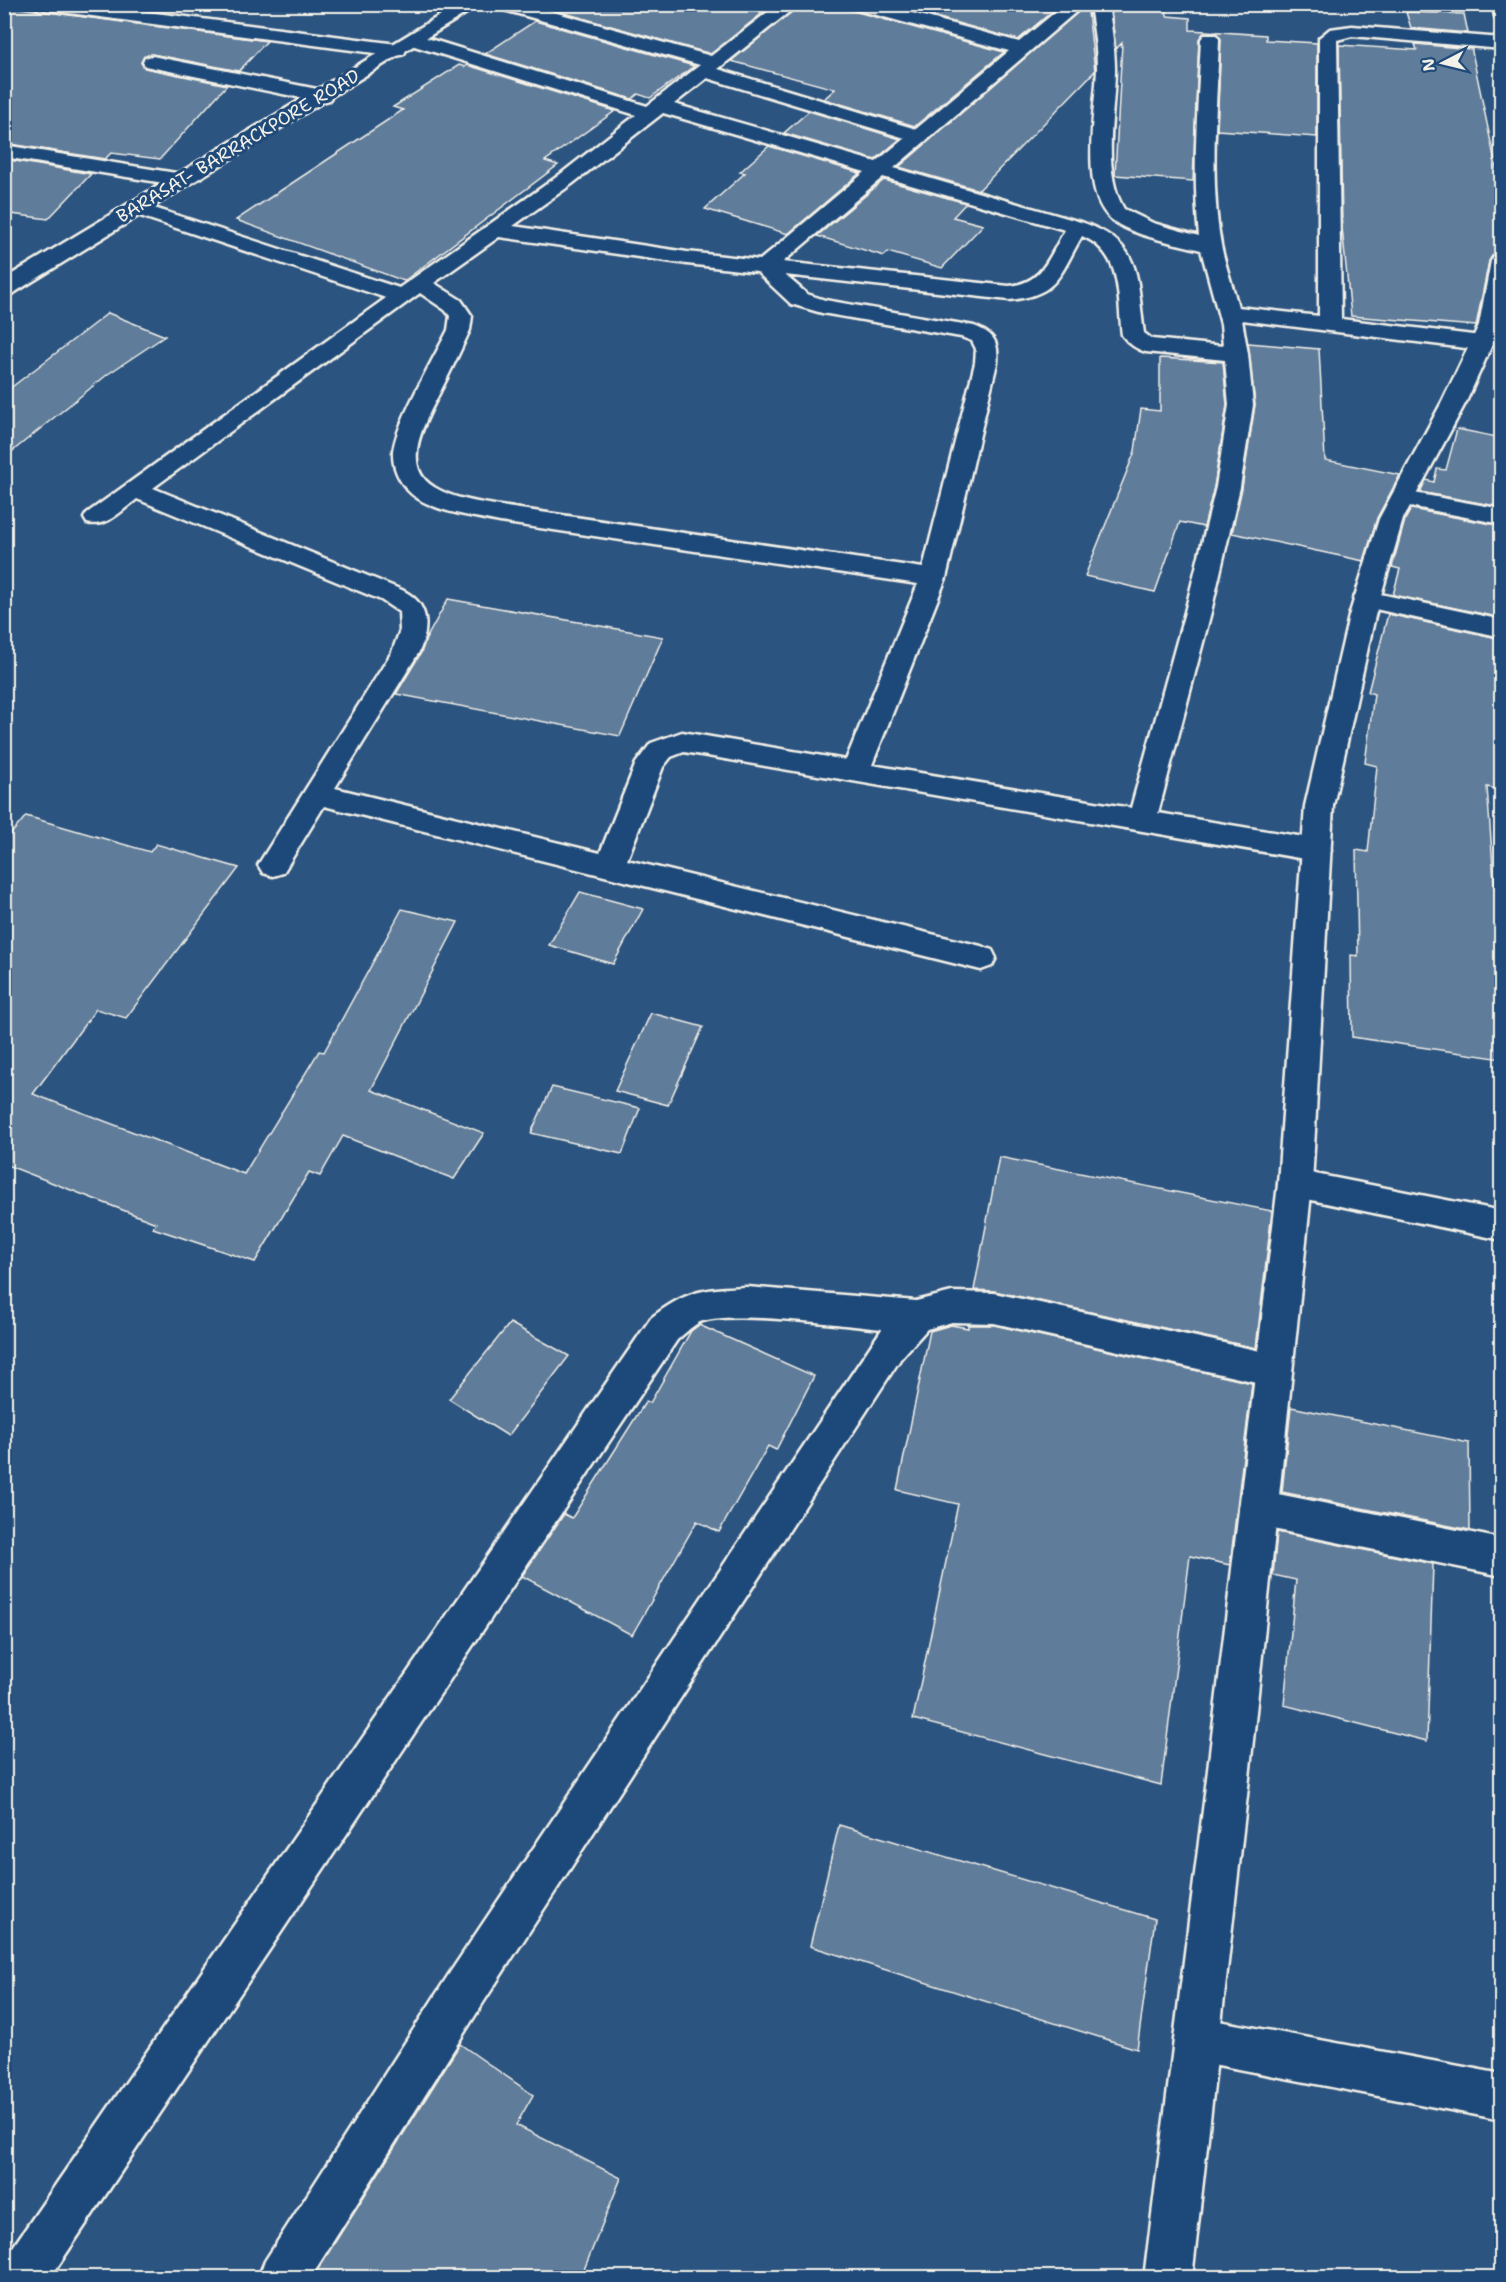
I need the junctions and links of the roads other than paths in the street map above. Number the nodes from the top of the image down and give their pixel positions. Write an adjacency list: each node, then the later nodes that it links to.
1 (39, 4): 14 (street)
2 (472, 4): 11 (street, BARASAT- BARRACKPORE ROAD)
3 (503, 4): 16 (street)
4 (790, 4): 16 (street)
5 (857, 4): 13 (street)
6 (1076, 4): 13 (street)
7 (1099, 4): 26 (street)
8 (1501, 4): 9 (street)
9 (1502, 16)
10 (1210, 39): 26 (street)
11 (414, 40): 14 (street, BARASAT- BARRACKPORE ROAD); 18 (street)
12 (1502, 44): 32 (street)
13 (1023, 49): 19 (street)
14 (397, 50): 17 (street, BARASAT- BARRACKPORE ROAD)
15 (152, 62): 17 (street)
16 (709, 67): 18 (street); 19 (street)
17 (322, 96): 22 (street, BARASAT- BARRACKPORE ROAD)
18 (655, 110): 21 (street); 25 (street)
19 (919, 136): 21 (street)
20 (4, 151): 22 (street)
21 (880, 169): 24 (street); 28 (street)
22 (182, 180): 23 (street, BARASAT- BARRACKPORE ROAD)
23 (135, 208): 29 (street, BARASAT- BARRACKPORE ROAD); 30 (street)
24 (1077, 227): 28 (street); 34 (street)
25 (495, 230): 28 (street); 30 (street)
26 (1211, 246): 31 (street)
27 (1502, 261): 33 (street)
28 (764, 267): 39 (street)
29 (4, 289)
30 (411, 290): 35 (street); 39 (street)
31 (1229, 312): 32 (street); 34 (street)
32 (1330, 324): 33 (street)
33 (1481, 343): 36 (street)
34 (1238, 354): 44 (street)
35 (136, 489): 38 (street); 43 (street)
36 (1402, 498): 37 (street); 40 (street)
37 (1502, 517)
38 (96, 518)
39 (933, 578): 42 (street)
40 (1366, 599): 41 (street); 45 (street)
41 (1502, 629)
42 (856, 770): 44 (street); 47 (street)
43 (317, 794): 46 (street); 47 (street)
44 (1142, 820): 45 (street)
45 (1316, 850): 49 (street)
46 (273, 865)
47 (610, 866): 48 (street)
48 (981, 958)
49 (1295, 1184): 50 (street); 52 (street)
50 (1502, 1226)
51 (916, 1316): 52 (street); 57 (street); 58 (street)
52 (1274, 1370): 53 (street)
53 (1258, 1508): 54 (street); 55 (street)
54 (1502, 1558)
55 (1197, 2039): 56 (street); 59 (street)
56 (1502, 2097)
57 (21, 2277)
58 (282, 2277)
59 (1168, 2277)

